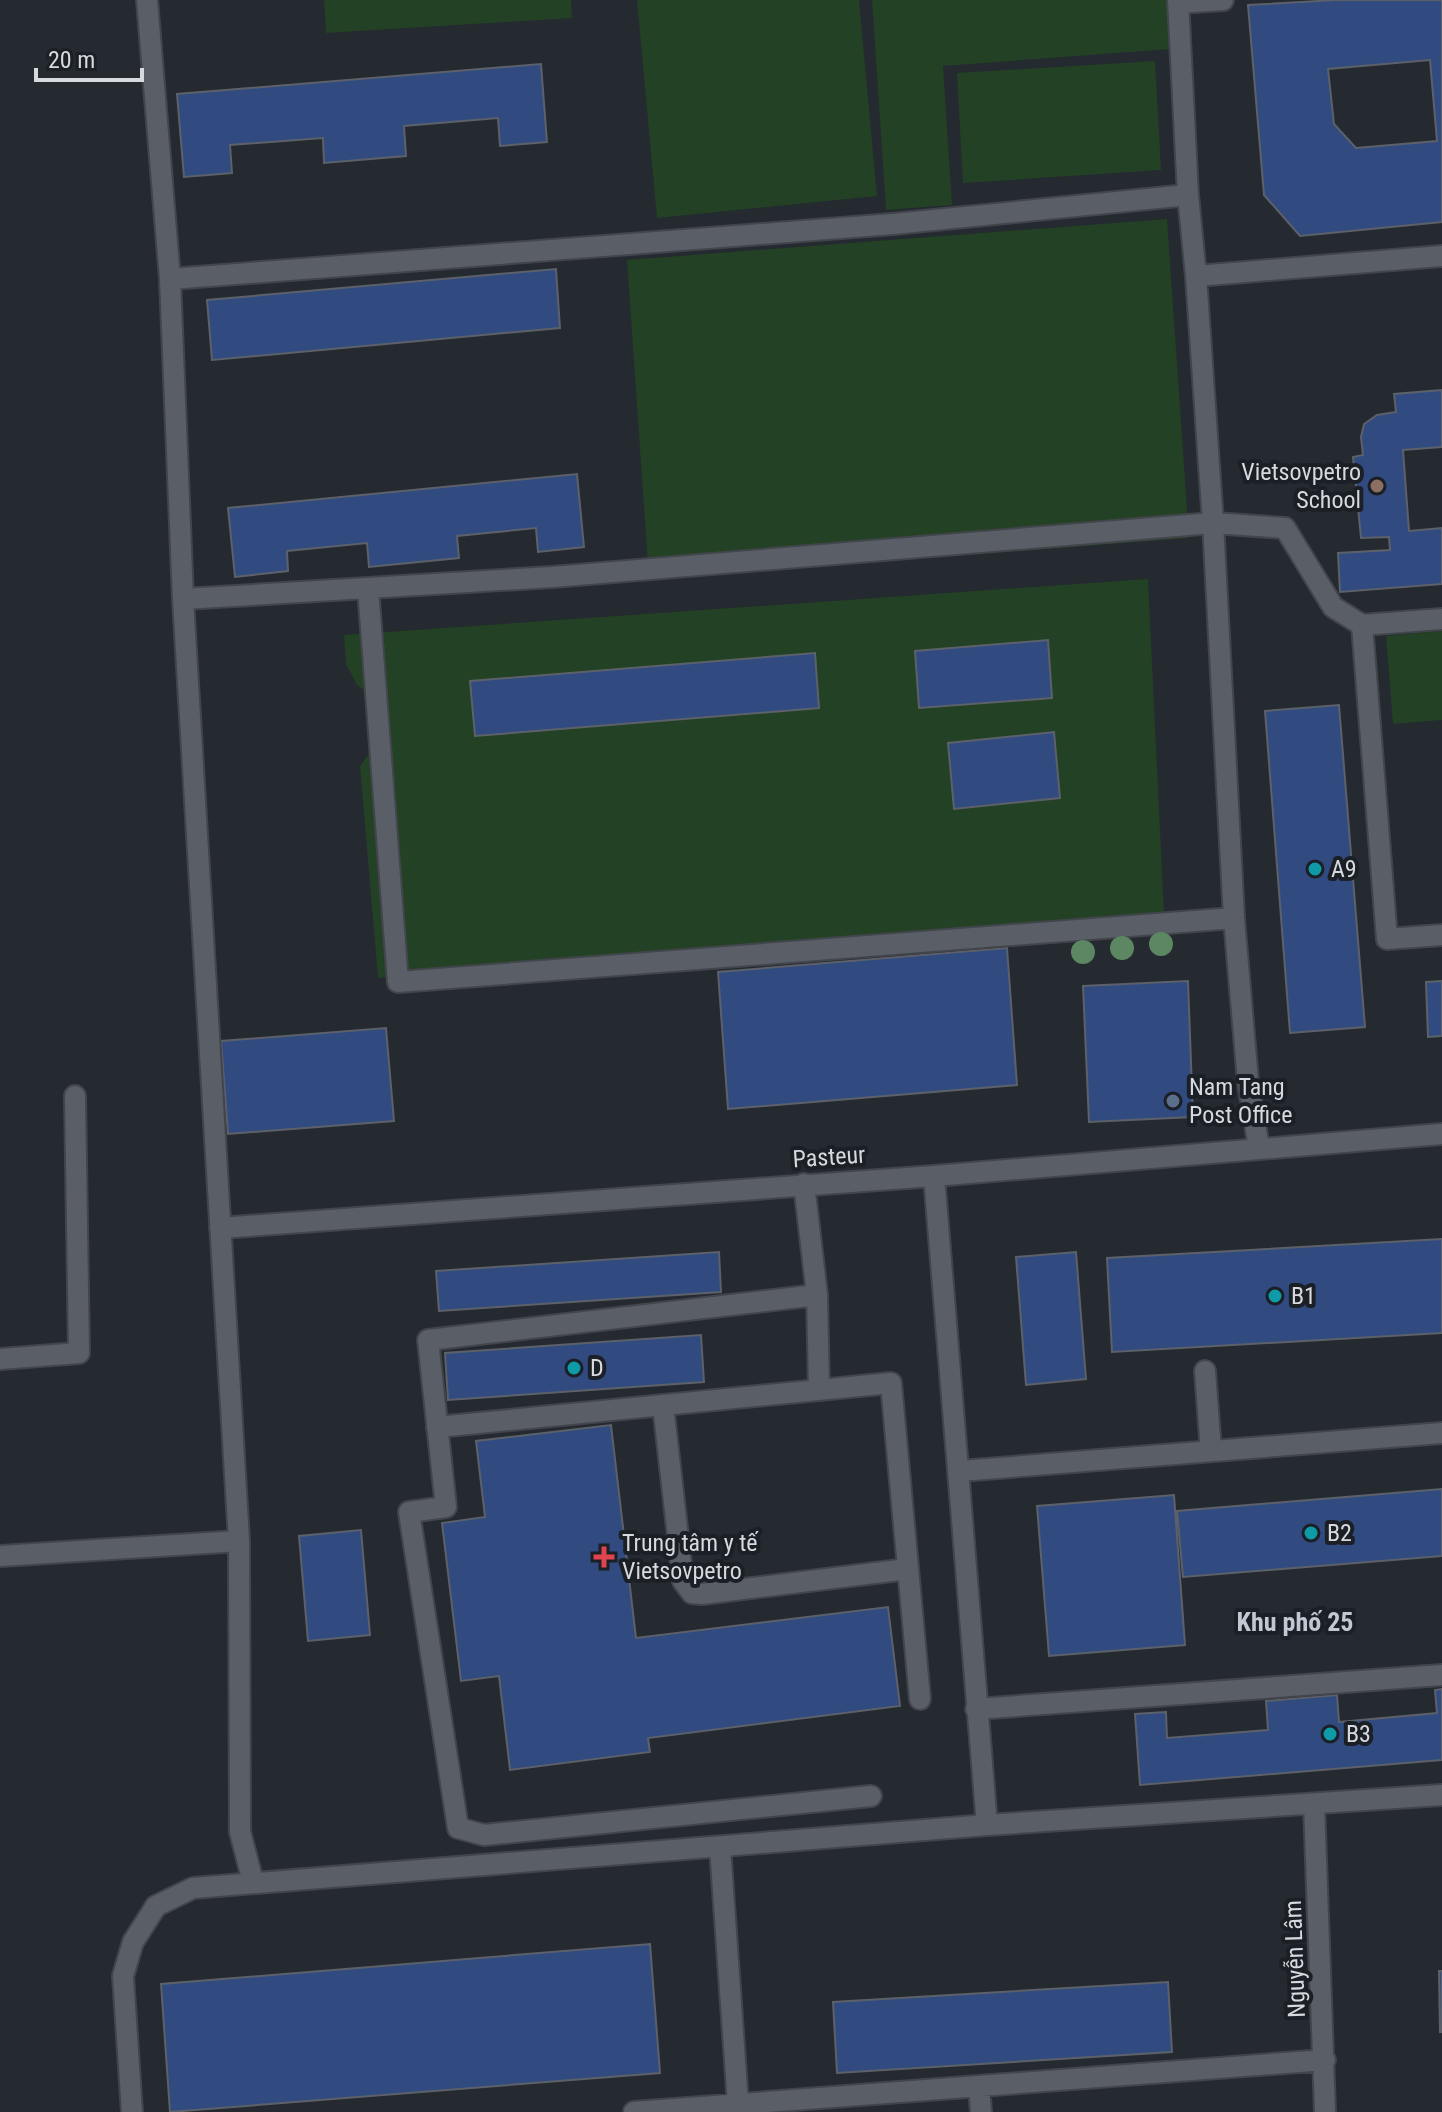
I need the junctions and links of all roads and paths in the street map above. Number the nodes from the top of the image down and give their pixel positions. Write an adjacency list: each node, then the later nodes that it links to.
1 (147, 0): 7 (street)
2 (1223, 0): 3 (street)
3 (1178, 2): 4 (street)
4 (1188, 195): 6 (street); 7 (street)
5 (1442, 256): 6 (street)
6 (1196, 276): 8 (street)
7 (170, 279): 10 (street)
8 (1213, 523): 9 (street); 12 (street); 13 (street)
9 (368, 588): 10 (street); 13 (street)
10 (183, 599): 20 (street)
11 (1442, 619): 12 (street)
12 (1362, 625): 14 (street)
13 (1234, 918): 17 (street)
14 (1442, 935)
15 (75, 1096): 22 (street)
16 (1442, 1134): 17 (street, Pasteur)
17 (1259, 1148): 18 (street, Pasteur)
18 (934, 1176): 19 (street, Pasteur); 29 (street)
19 (804, 1184): 20 (street, Pasteur); 21 (street)
20 (220, 1228): 30 (street)
21 (817, 1295): 24 (street); 26 (street)
22 (0, 1359)
23 (1205, 1371): 28 (street)
24 (819, 1389): 25 (street); 32 (street)
25 (663, 1405): 26 (street); 32 (street)
26 (437, 1427): 37 (street)
27 (1442, 1433): 28 (street)
28 (1211, 1451): 29 (street)
29 (960, 1471): 35 (street)
30 (239, 1541): 31 (street); 41 (street)
31 (0, 1556)
32 (908, 1569): 34 (street)
33 (1442, 1675): 35 (street)
34 (920, 1699)
35 (976, 1709): 39 (street)
36 (1442, 1795): 38 (street)
37 (871, 1796)
38 (1314, 1804): 39 (street); 42 (street, Nguyễn Lâm)
39 (987, 1825): 40 (street)
40 (720, 1847): 41 (street); 44 (street)
41 (253, 1882): 46 (street)
42 (1325, 2060): 43 (street); 49 (street, Nguyễn Lâm)
43 (979, 2086): 44 (street); 48 (street)
44 (738, 2104): 45 (street)
45 (664, 2111): 47 (street)
46 (132, 2112)
47 (634, 2112)
48 (981, 2112)
49 (1325, 2112)

